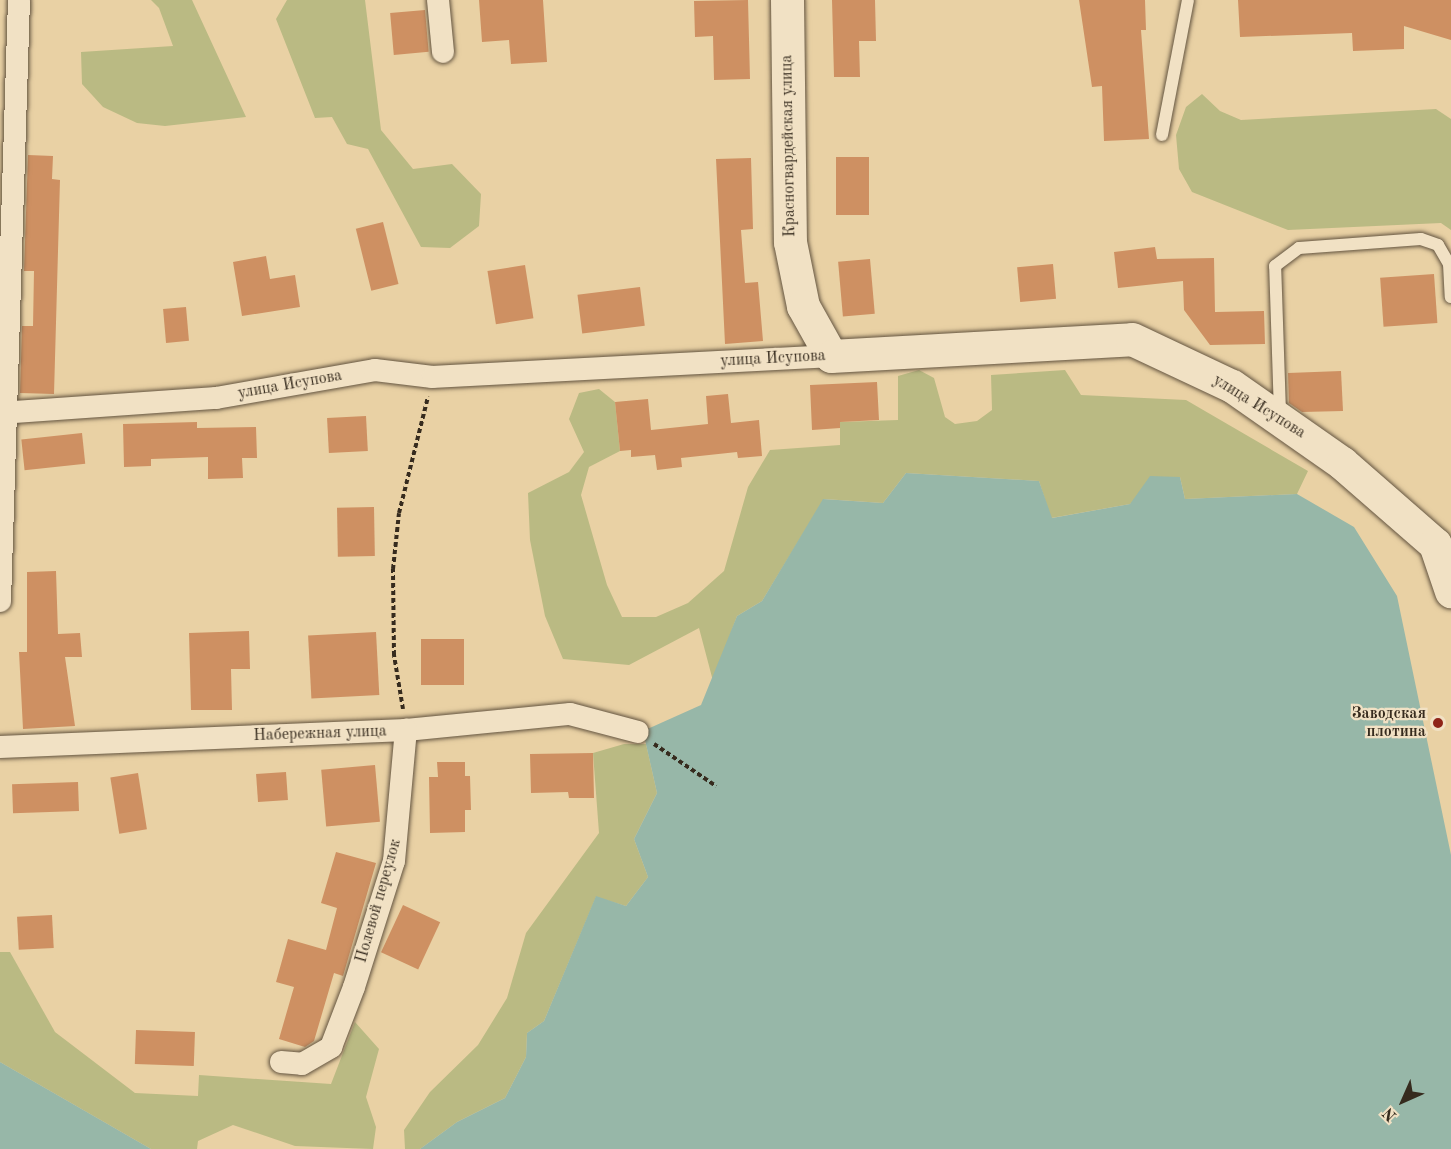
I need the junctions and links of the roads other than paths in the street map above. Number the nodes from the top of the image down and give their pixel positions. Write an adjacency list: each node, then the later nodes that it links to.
1 (19, 0): 9 (street)
2 (438, 0): 5 (street)
3 (787, 0): 8 (street, Красногвардейская улица)
4 (1188, 0): 6 (lane)
5 (443, 52)
6 (1162, 135)
7 (1451, 297): 10 (lane)
8 (831, 356): 9 (street, улица Исупова); 10 (street, улица Исупова)
9 (2, 413): 13 (street)
10 (1280, 417): 11 (street, улица Исупова)
11 (1443, 542): 12 (street, улица Исупова)
12 (1451, 591)
13 (0, 601)
14 (406, 730): 15 (street, Набережная улица); 16 (street, Набережная улица); 17 (street, Полевой переулок)
15 (638, 732)
16 (0, 747)
17 (281, 1062)

